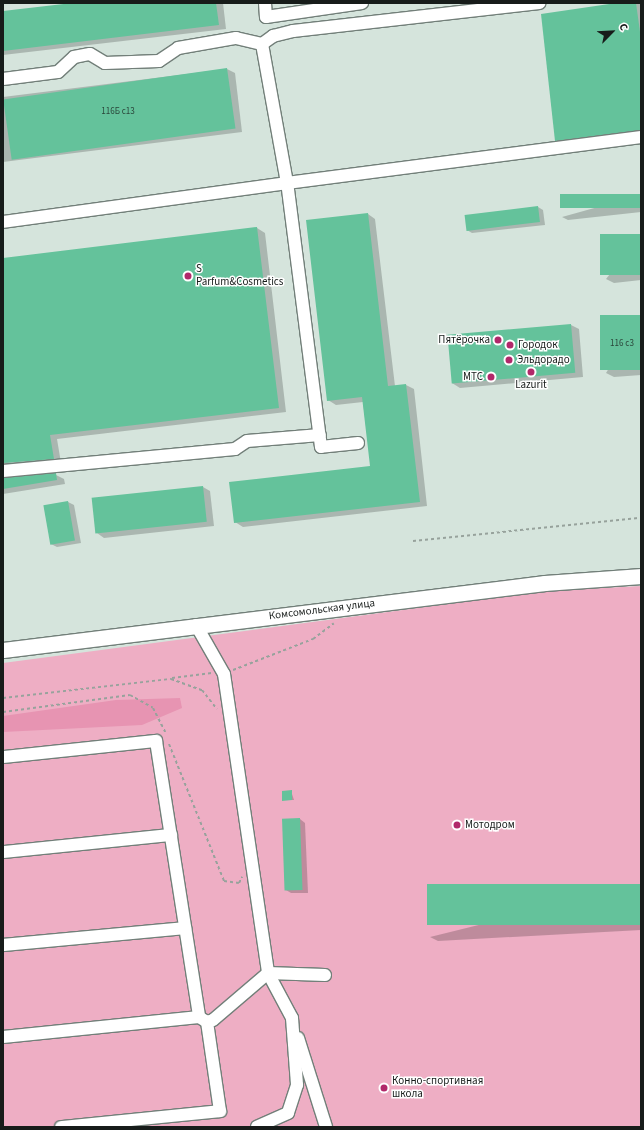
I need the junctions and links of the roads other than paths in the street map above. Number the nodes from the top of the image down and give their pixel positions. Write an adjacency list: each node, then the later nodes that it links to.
1 (265, 3): 2 (lane)
2 (362, 3)
3 (539, 3): 4 (lane)
4 (262, 44): 5 (lane); 7 (lane)
5 (3, 79)
6 (641, 137): 7 (lane)
7 (287, 183): 8 (lane); 9 (lane)
8 (3, 222)
9 (320, 435): 10 (lane); 11 (lane)
10 (358, 443)
11 (3, 471)
12 (641, 576): 13 (main road, Комсомольская улица)
13 (196, 625): 14 (main road, Комсомольская улица); 20 (lane)
14 (3, 650)
15 (3, 757): 16 (lane)
16 (171, 835): 17 (lane); 18 (lane)
17 (3, 852)
18 (185, 928): 19 (lane); 23 (lane)
19 (3, 945)
20 (268, 973): 21 (lane); 22 (lane); 23 (lane)
21 (325, 975)
22 (292, 1018): 26 (lane); 27 (lane)
23 (203, 1019): 24 (lane); 25 (lane)
24 (3, 1037)
25 (61, 1127)
26 (257, 1127)
27 (326, 1127)

